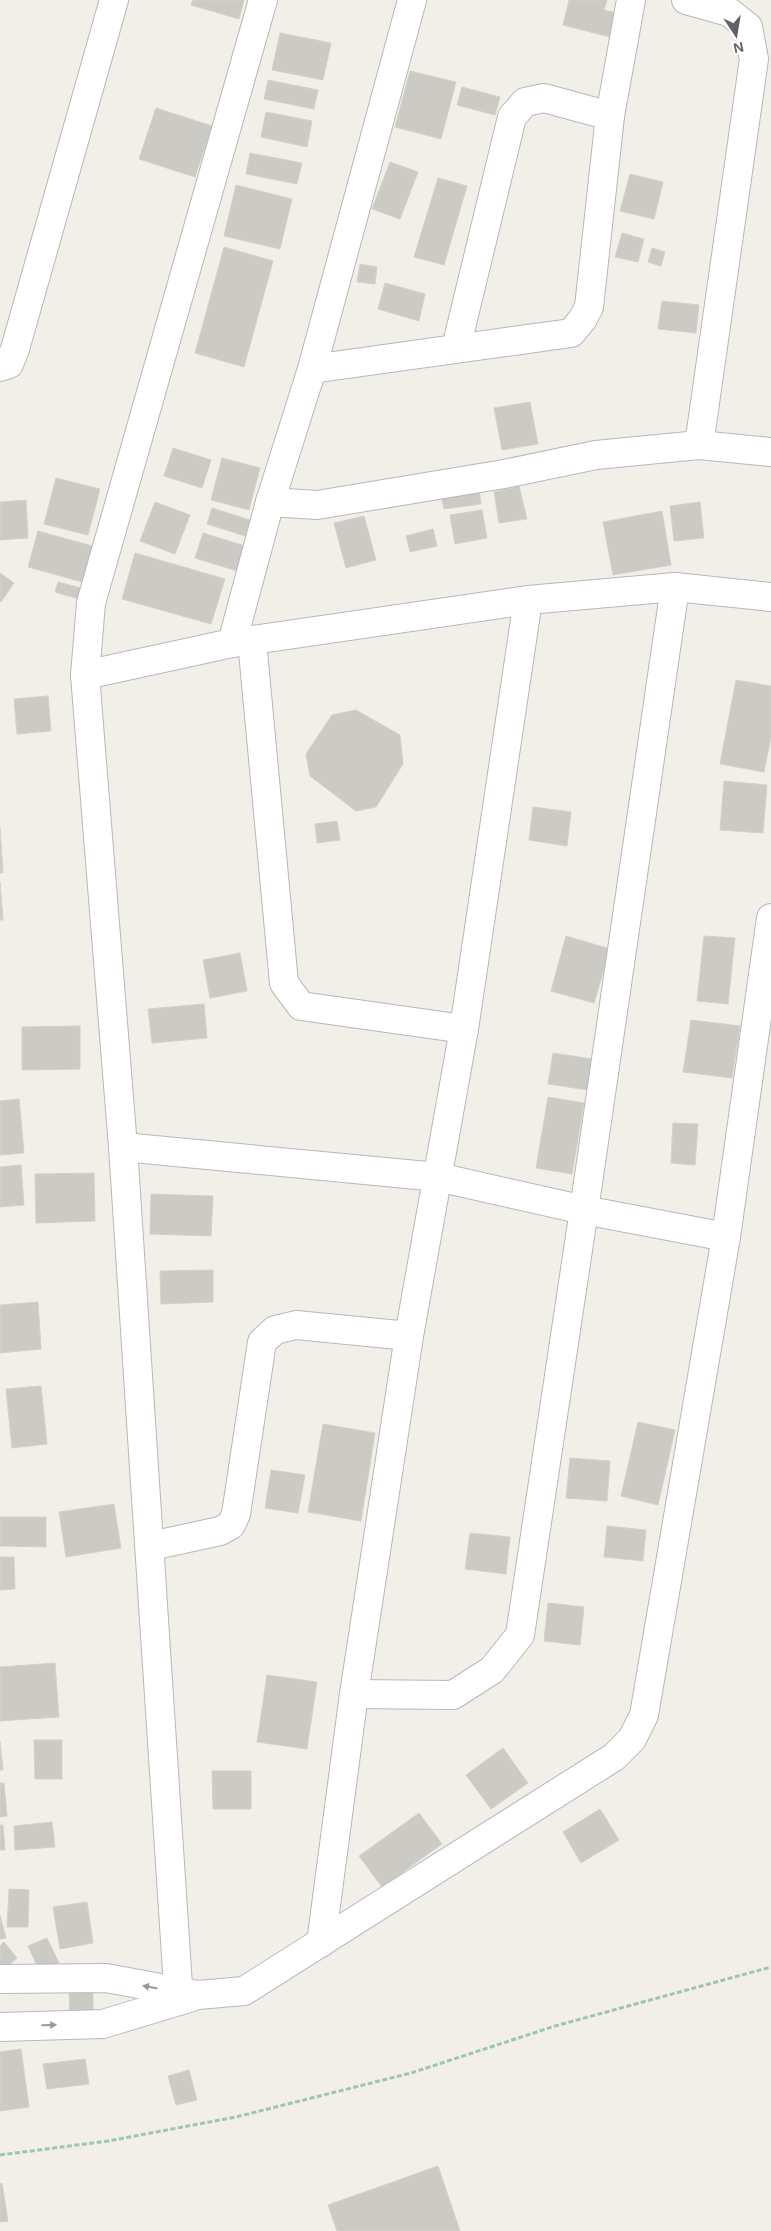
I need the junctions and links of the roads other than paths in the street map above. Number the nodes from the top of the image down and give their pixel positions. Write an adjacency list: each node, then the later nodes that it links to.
1 (114, 0): 8 (street)
2 (263, 0): 17 (street)
3 (412, 0): 9 (street)
4 (631, 0): 6 (street)
5 (686, 0): 10 (street)
6 (610, 116): 7 (street); 7 (street)
7 (456, 348): 9 (street)
8 (0, 367)
9 (312, 369): 12 (street)
10 (699, 445): 11 (street); 12 (street)
11 (771, 452)
12 (270, 502): 16 (street)
13 (675, 587): 14 (street); 15 (street); 22 (street)
14 (771, 597)
15 (528, 600): 16 (street); 19 (street)
16 (242, 642): 17 (street); 19 (street)
17 (85, 675): 20 (street)
18 (771, 918): 23 (street)
19 (464, 1029): 21 (street)
20 (123, 1147): 21 (street); 25 (street)
21 (438, 1177): 22 (street); 24 (street)
22 (584, 1210): 23 (street); 26 (street)
23 (726, 1237): 27 (street)
24 (409, 1336): 25 (street); 26 (street)
25 (151, 1546): 29 (street)
26 (354, 1694): 27 (street)
27 (321, 1943): 29 (street)
28 (0, 1980): 29 (street, one-way to 28)
29 (185, 1996): 30 (street, one-way to 29)
30 (0, 2027)

